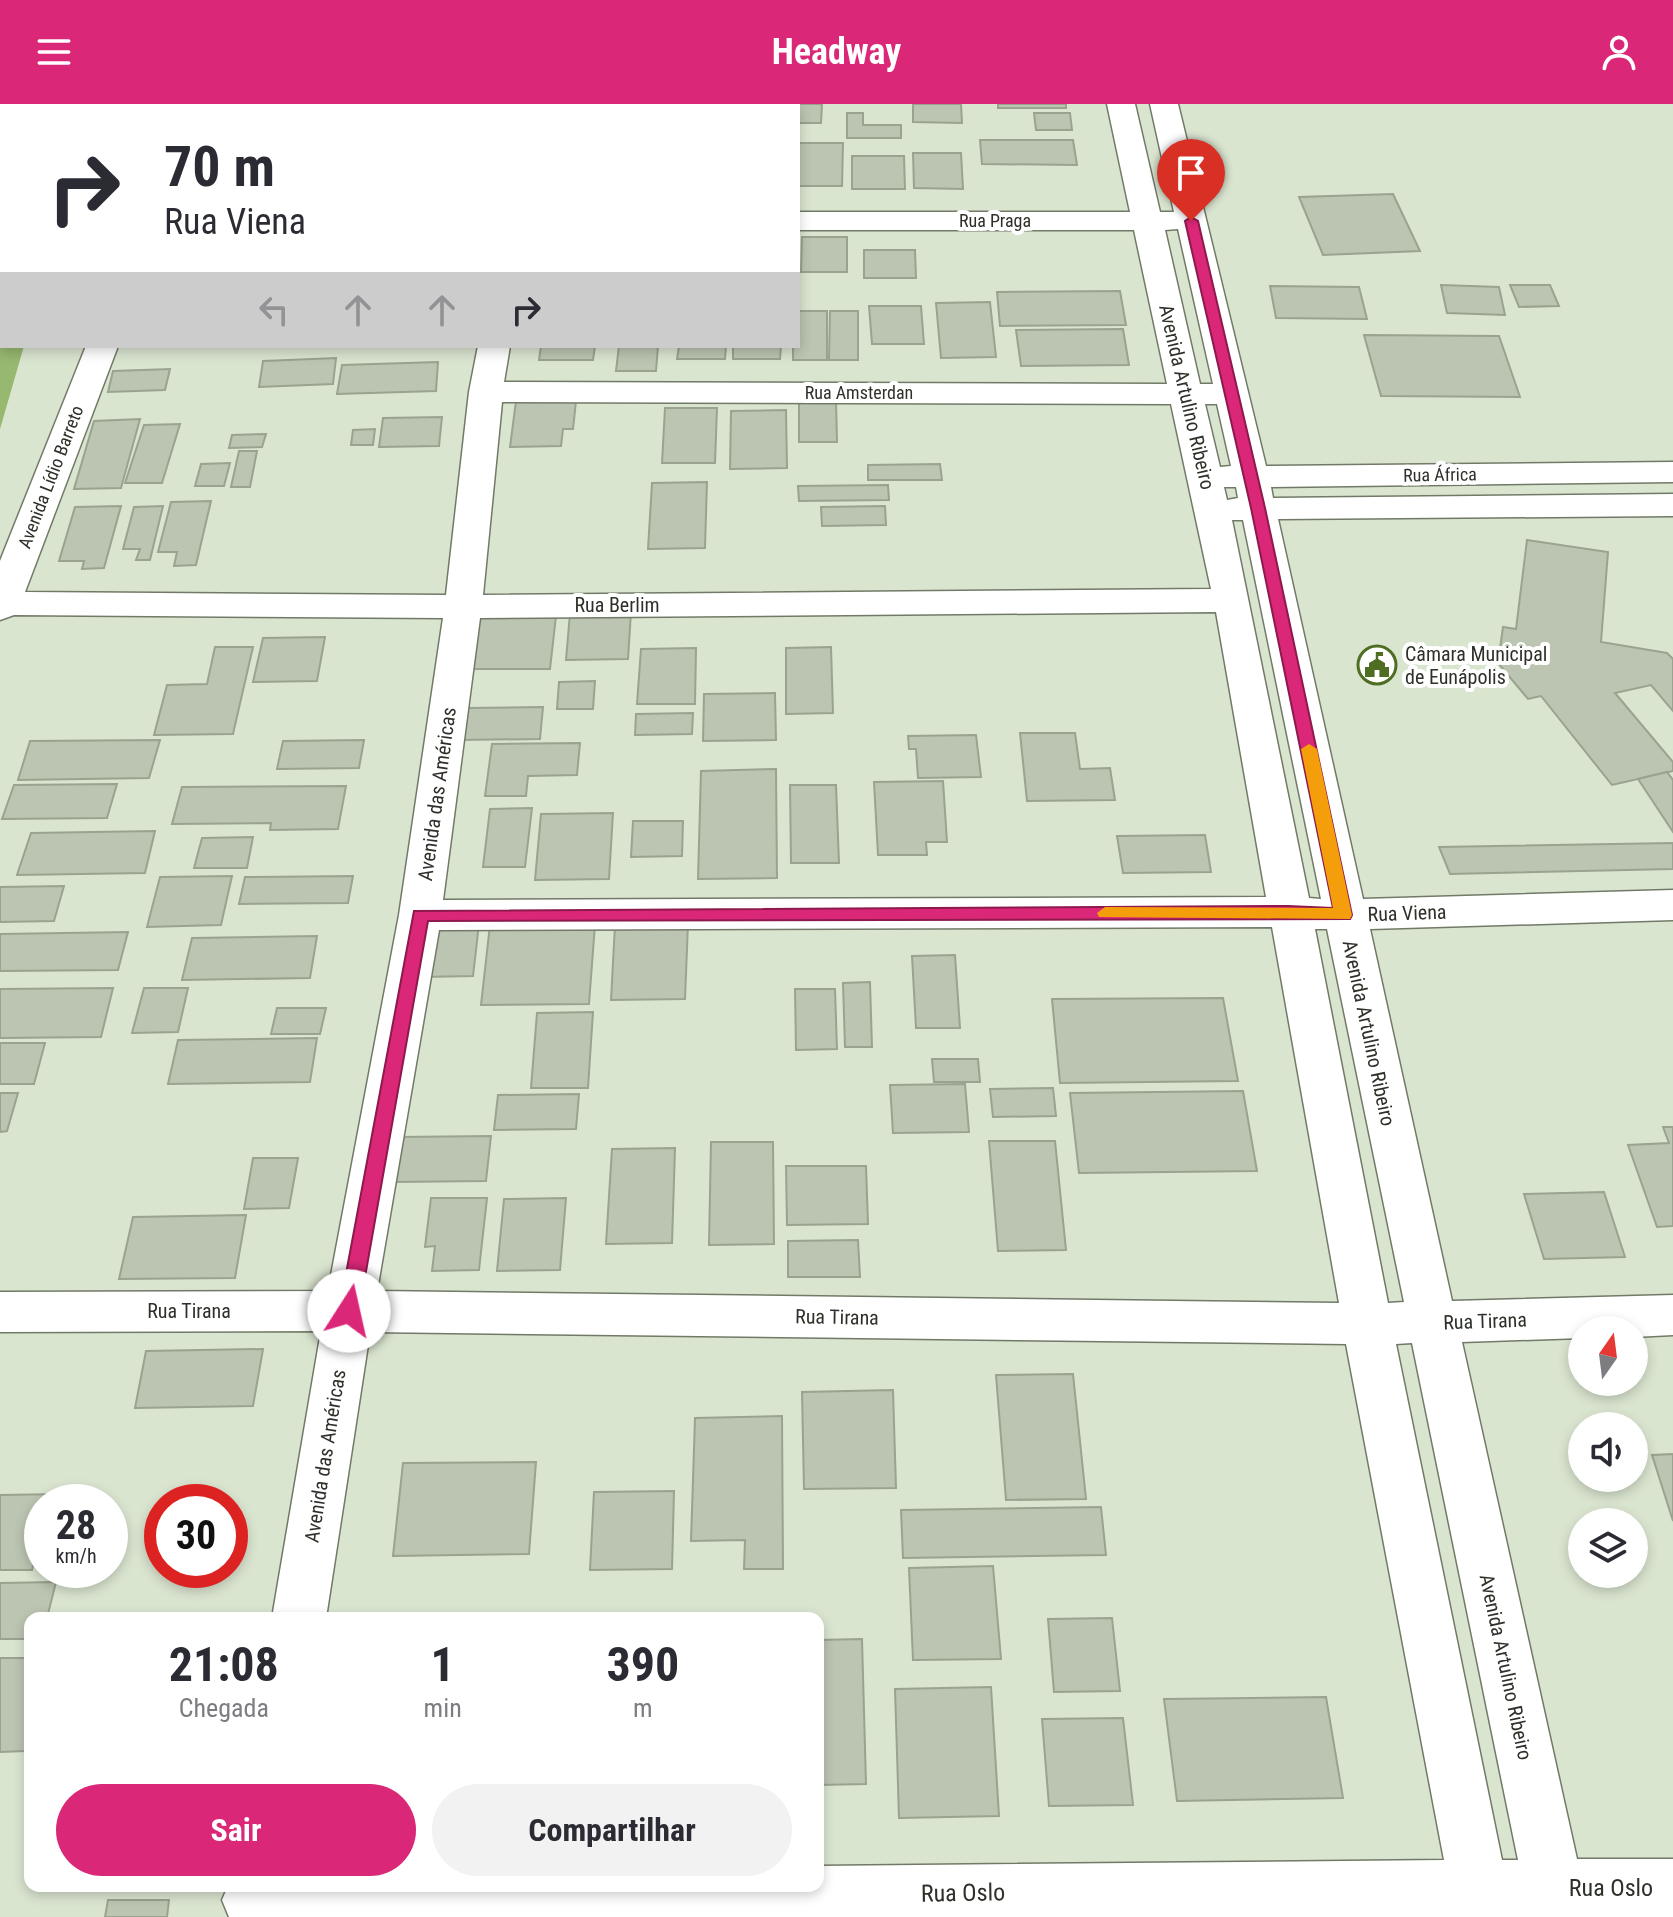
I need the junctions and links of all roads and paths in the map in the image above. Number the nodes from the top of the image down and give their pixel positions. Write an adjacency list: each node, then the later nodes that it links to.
1 (1121, 104): 4 (street, Avenida Artulino Ribeiro)
2 (1164, 104): 5 (street, Avenida Artulino Ribeiro)
3 (800, 221): 4 (street, Rua Praga)
4 (1145, 221): 5 (street, Rua Praga); 9 (street, Avenida Artulino Ribeiro)
5 (1191, 221): 10 (street, Avenida Artulino Ribeiro)
6 (101, 348): 16 (street, Avenida Lídio Barreto)
7 (494, 348): 8 (street, Avenida das Américas)
8 (486, 392): 9 (street, Rua Amsterdan); 17 (street, Avenida das Américas)
9 (1187, 394): 10 (street, Rua Amsterdan); 13 (street, Avenida Artulino Ribeiro)
10 (1232, 394): 12 (street, Avenida Artulino Ribeiro)
11 (1673, 472): 12 (street, Rua África)
12 (1255, 493): 13 (street, Rua África); 14 (street, Rua África); 21 (street, Avenida Artulino Ribeiro)
13 (1210, 494): 15 (street, Avenida Artulino Ribeiro)
14 (1673, 505)
15 (1232, 600): 17 (street, Rua Berlim); 19 (street, Avenida Artulino Ribeiro)
16 (1, 606): 17 (street, Rua Berlim)
17 (463, 607): 20 (street, Avenida das Américas)
18 (1673, 905): 21 (street, Rua Viena)
19 (1288, 912): 20 (street, Rua Viena); 21 (street, Rua Viena); 26 (street, Avenida Artulino Ribeiro)
20 (420, 915): 22 (street, Avenida das Américas)
21 (1343, 915): 25 (street, Avenida Artulino Ribeiro)
22 (349, 1311): 23 (street, Rua Tirana); 26 (street, Rua Tirana); 27 (street, Avenida das Américas)
23 (0, 1312)
24 (1673, 1315): 25 (street, Rua Tirana)
25 (1432, 1323): 26 (street, Rua Tirana); 30 (street, Avenida Artulino Ribeiro)
26 (1367, 1324): 32 (street, Avenida Artulino Ribeiro)
27 (300, 1612)
28 (1673, 1888): 30 (street, Rua Oslo)
29 (252, 1901): 31 (street, Rua Oslo)
30 (1557, 1902): 32 (street, Rua Oslo)
31 (1100, 1904): 32 (street, Rua Oslo)
32 (1482, 1904)

